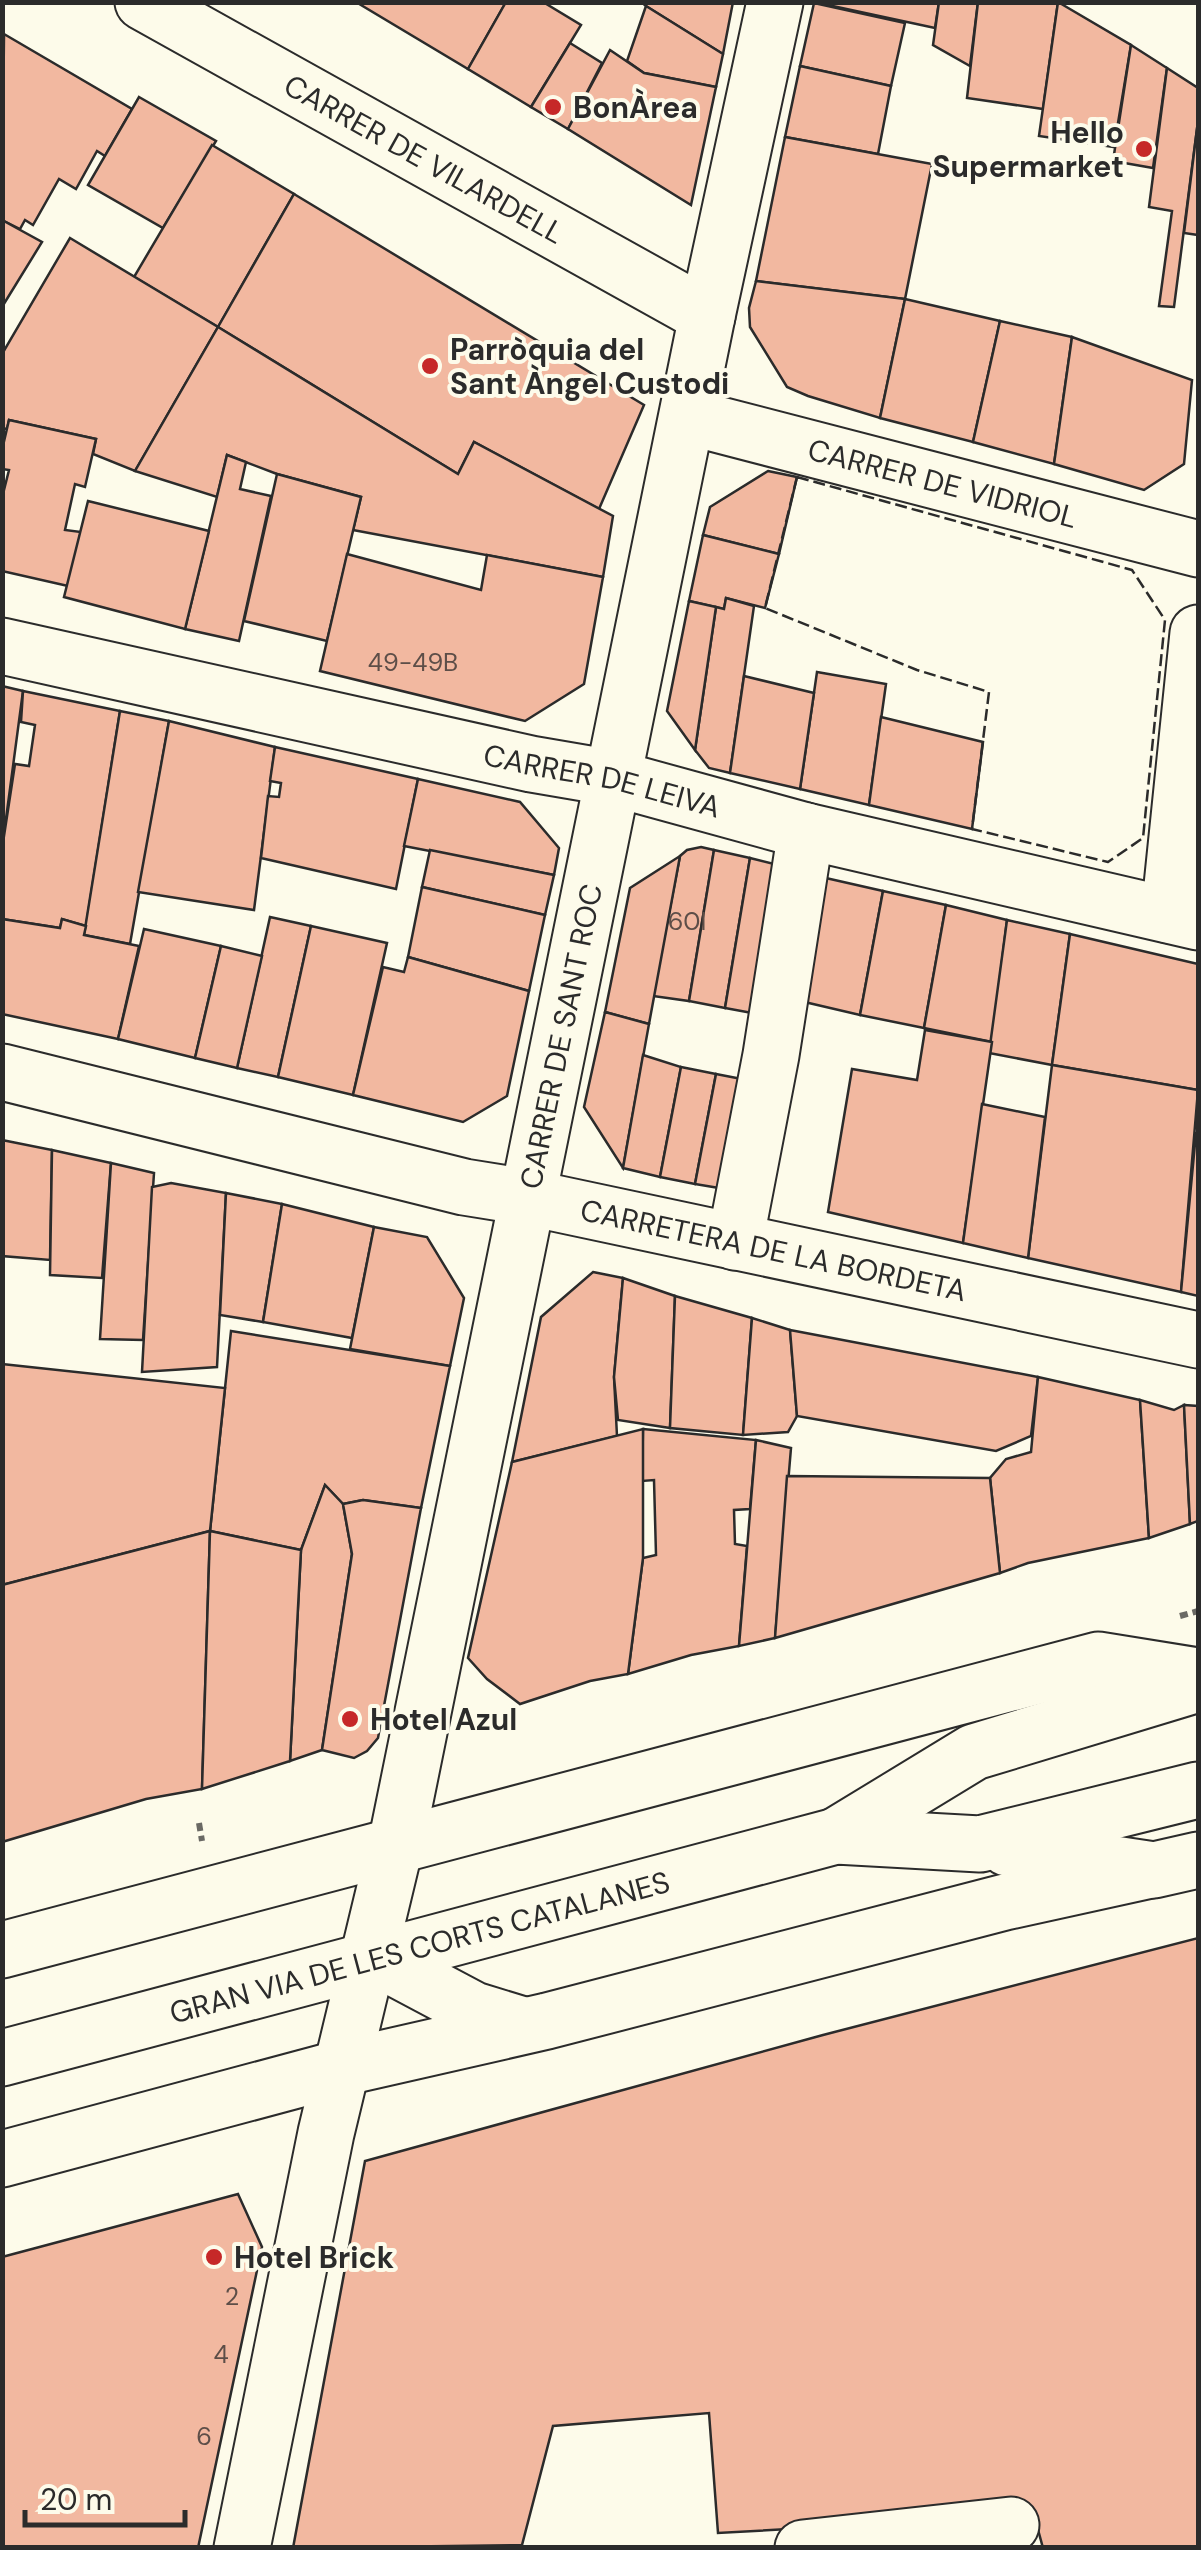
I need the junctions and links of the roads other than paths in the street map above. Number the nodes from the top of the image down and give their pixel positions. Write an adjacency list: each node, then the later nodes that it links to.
1 (143, 2): 3 (street, CARRER DE VILARDELL)
2 (774, 2): 3 (street, CARRER DE SANT ROC)
3 (707, 316): 4 (street, CARRER DE SANT ROC)
4 (689, 417): 5 (street, CARRER DE VIDRIOL); 8 (street, CARRER DE SANT ROC)
5 (1198, 549)
6 (1198, 633): 10 (street)
7 (2, 646): 8 (street, CARRER DE LEIVA)
8 (613, 778): 9 (street, CARRER DE LEIVA); 12 (street, CARRER DE SANT ROC)
9 (806, 831): 10 (street, CARRER DE LEIVA); 13 (street)
10 (1184, 919)
11 (2, 1072): 12 (street, CARRETERA DE LA BORDETA)
12 (526, 1197): 13 (street, CARRETERA DE LA BORDETA); 20 (street, CARRER DE SANT ROC)
13 (735, 1242): 14 (street, CARRETERA DE LA BORDETA)
14 (1198, 1340)
15 (1198, 1676): 20 (street)
16 (1198, 1684): 18 (street, GRAN VIA DE LES CORTS CATALANES)
17 (1198, 1790): 19 (street, GRAN VIA DE LES CORTS CATALANES)
18 (836, 1836): 19 (street, GRAN VIA DE LES CORTS CATALANES); 23 (street, GRAN VIA DE LES CORTS CATALANES)
19 (980, 1844): 21 (street)
20 (395, 1849): 22 (street); 23 (street, CARRER DE SANT ROC)
21 (1176, 1865): 24 (street)
22 (2, 1950)
23 (371, 1959): 24 (street); 25 (street, GRAN VIA DE LES CORTS CATALANES); 26 (street, CARRER DE SANT ROC)
24 (523, 2025): 26 (street)
25 (2, 2058)
26 (342, 2068): 27 (street); 29 (street, CARRER DE SANT ROC)
27 (2, 2158)
28 (1011, 2525): 30 (street)
29 (242, 2548)
30 (803, 2548)

